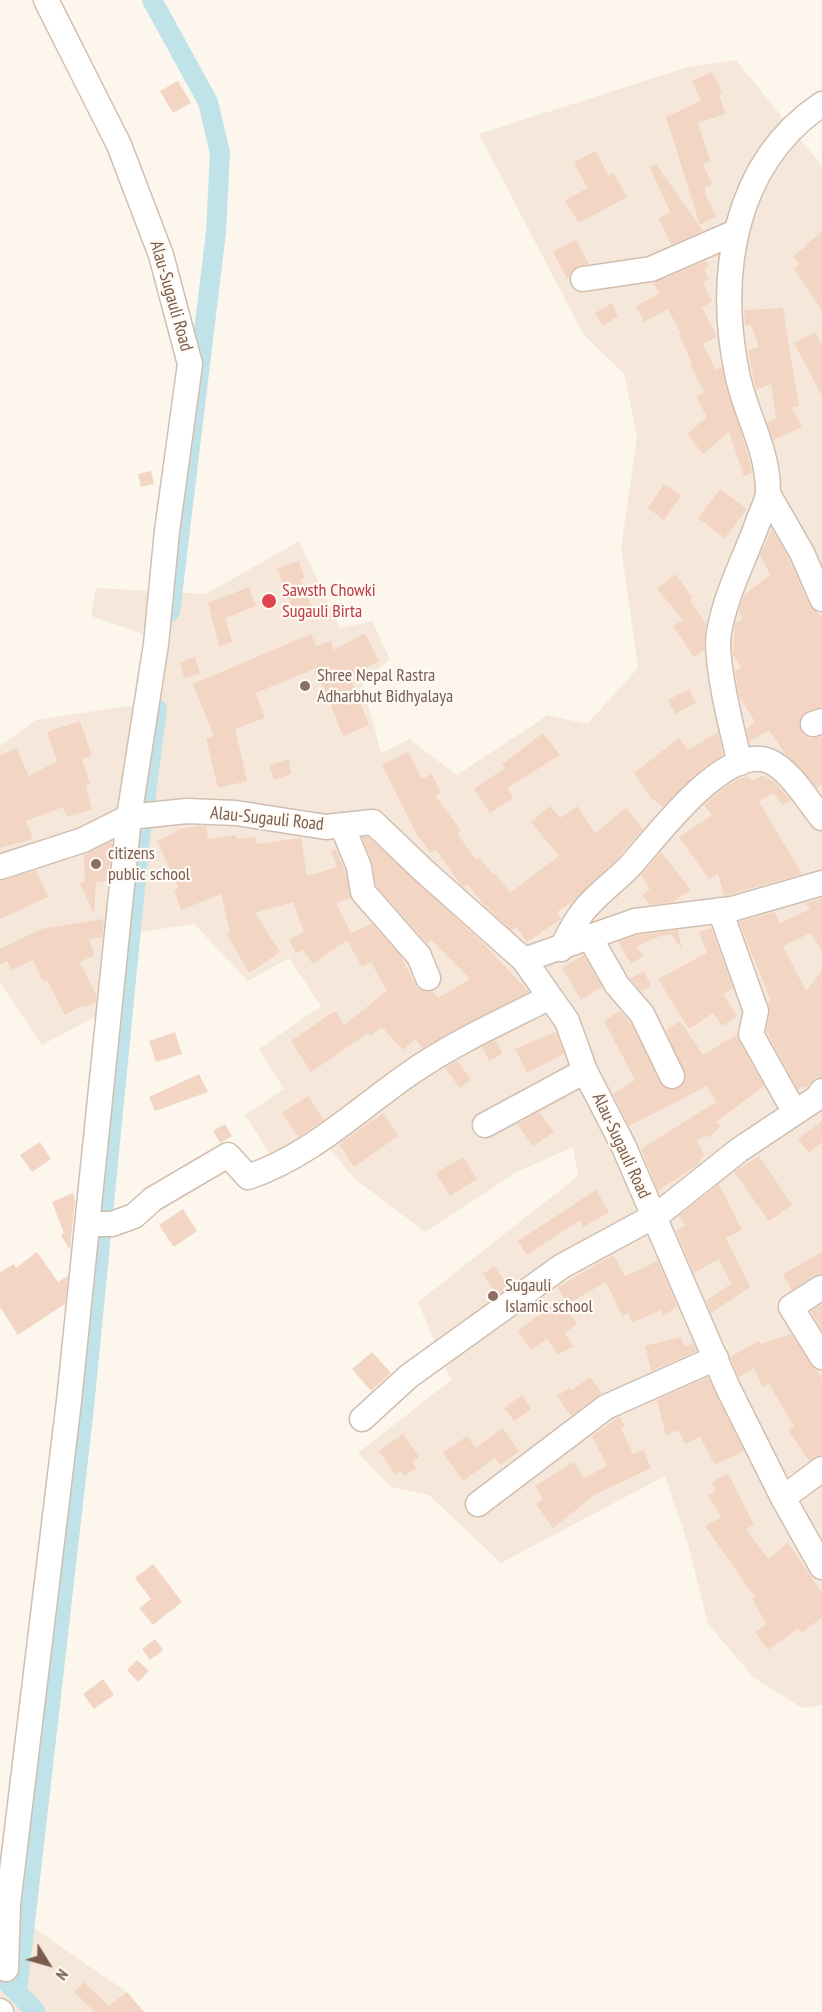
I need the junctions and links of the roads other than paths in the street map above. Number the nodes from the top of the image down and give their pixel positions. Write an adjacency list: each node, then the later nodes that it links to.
1 (46, 0): 8 (street, Alau-Sugauli Road)
2 (822, 104): 3 (street)
3 (736, 232): 4 (street); 5 (street)
4 (583, 279)
5 (768, 494): 6 (street); 7 (street)
6 (822, 599)
7 (740, 763): 9 (street); 15 (street)
8 (138, 816): 10 (street, Alau-Sugauli Road); 11 (street); 25 (street)
9 (822, 818)
10 (342, 825): 16 (street, Alau-Sugauli Road); 17 (street)
11 (0, 867)
12 (822, 883): 13 (street)
13 (720, 910): 14 (street); 22 (street)
14 (589, 936): 15 (street); 20 (street)
15 (561, 949): 16 (street)
16 (524, 960): 18 (street, Alau-Sugauli Road)
17 (428, 978)
18 (550, 997): 19 (street, Alau-Sugauli Road); 25 (street)
19 (585, 1071): 23 (street); 24 (street, Alau-Sugauli Road)
20 (672, 1076)
21 (822, 1091): 22 (street)
22 (794, 1111): 24 (street)
23 (485, 1125)
24 (654, 1217): 28 (street, Alau-Sugauli Road); 29 (street)
25 (88, 1224): 34 (street)
26 (821, 1288): 27 (street)
27 (822, 1357)
28 (716, 1358): 31 (street, Alau-Sugauli Road); 32 (street)
29 (362, 1419)
30 (822, 1469): 31 (street)
31 (783, 1497): 33 (street, Alau-Sugauli Road)
32 (478, 1504)
33 (822, 1567)
34 (6, 1970)

